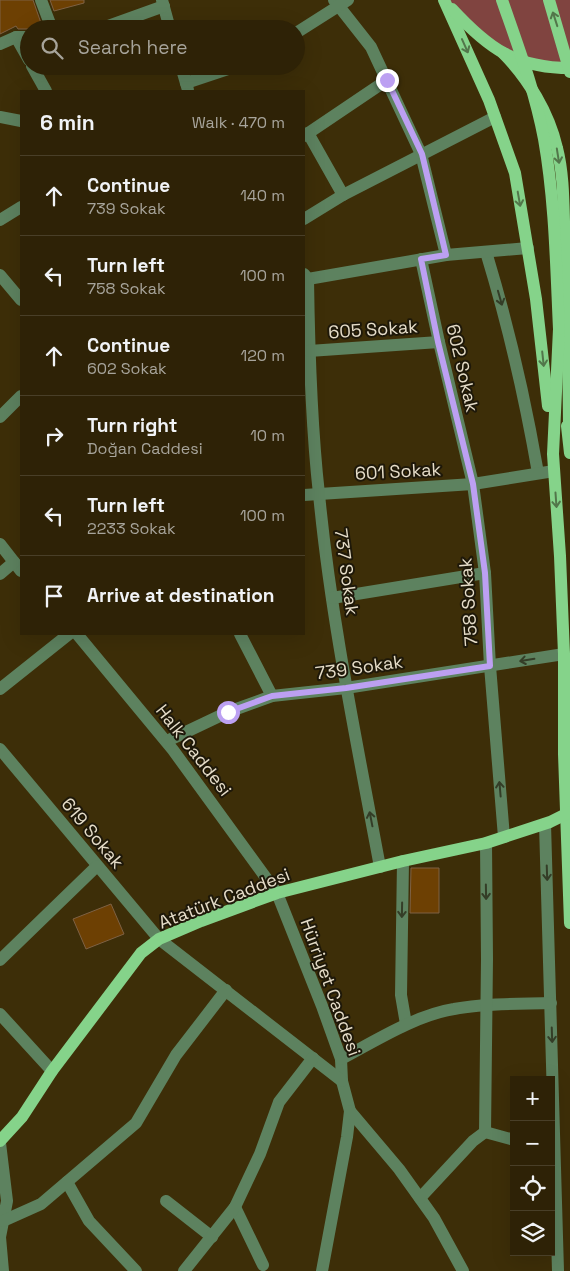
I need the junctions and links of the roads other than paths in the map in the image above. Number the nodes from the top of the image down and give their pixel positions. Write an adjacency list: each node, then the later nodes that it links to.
1 (42, 0): 7 (street)
2 (502, 0): 37 (main road, bridge)
3 (549, 0): 15 (main road, one-way to 3, bridge)
4 (444, 1): 13 (main road); 21 (main road, one-way to 21)
5 (341, 2): 10 (street); 18 (street)
6 (163, 3): 8 (street); 9 (street)
7 (49, 20)
8 (122, 20)
9 (168, 20)
10 (305, 27)
11 (20, 38): 12 (street)
12 (0, 44)
13 (503, 53): 14 (main road); 42 (main road, one-way to 42)
14 (570, 68)
15 (570, 72)
16 (37, 75): 20 (street)
17 (216, 75): 19 (street)
18 (387, 80): 24 (street); 25 (street)
19 (187, 87)
20 (45, 90)
21 (495, 116): 25 (street); 30 (main road, one-way to 30)
22 (0, 117): 23 (street)
23 (20, 121)
24 (306, 135): 26 (street)
25 (422, 154): 26 (street); 32 (street)
26 (343, 195): 28 (street)
27 (20, 208): 29 (street)
28 (305, 219)
29 (0, 220)
30 (528, 248): 31 (street); 44 (main road, one-way to 44)
31 (486, 252): 32 (street); 46 (street, one-way to 46)
32 (446, 255): 33 (street)
33 (421, 259): 35 (street); 38 (street, 602 Sokak)
34 (0, 275): 36 (street)
35 (306, 276): 39 (street, 737 Sokak)
36 (20, 299)
37 (559, 329): 42 (main road); 44 (main road)
38 (438, 342): 39 (street, 605 Sokak); 47 (street, 602 Sokak)
39 (310, 351): 48 (street, 737 Sokak)
40 (20, 397): 41 (street)
41 (0, 418)
42 (568, 434): 43 (main road)
43 (570, 453)
44 (553, 454): 45 (main road)
45 (554, 471): 46 (street, 601 Sokak); 58 (main road, one-way to 58)
46 (538, 473): 47 (street, 601 Sokak)
47 (473, 484): 48 (street, 601 Sokak); 52 (street, 758 Sokak)
48 (318, 493): 49 (street, 601 Sokak); 54 (street, 737 Sokak)
49 (305, 495)
50 (0, 544): 51 (street)
51 (19, 566): 53 (street)
52 (485, 573): 54 (street); 59 (street, 758 Sokak)
53 (0, 574)
54 (332, 598): 60 (street, 737 Sokak)
55 (68, 635): 61 (street)
56 (78, 635): 63 (street, Halk Caddesi)
57 (241, 635): 62 (street)
58 (564, 654): 59 (street, 739 Sokak, one-way to 59); 64 (main road)
59 (490, 666): 60 (street, 739 Sokak); 69 (street, 758 Sokak, one-way to 59)
60 (346, 688): 62 (street, 739 Sokak); 73 (street, 737 Sokak, one-way to 60)
61 (0, 689)
62 (272, 696): 63 (street, 739 Sokak)
63 (166, 741): 75 (street, Halk Caddesi)
64 (567, 744): 66 (main road)
65 (0, 748): 72 (street, 619 Sokak)
66 (568, 813): 67 (main road, Atatürk Caddesi); 68 (main road)
67 (548, 823): 68 (main road); 69 (main road, Atatürk Caddesi); 80 (street, one-way to 80)
68 (568, 828): 74 (main road)
69 (504, 837): 70 (main road, Atatürk Caddesi)
70 (486, 843): 71 (main road, Atatürk Caddesi); 81 (street, one-way to 81)
71 (403, 861): 73 (main road, Atatürk Caddesi); 83 (street, one-way to 83)
72 (97, 866): 77 (street, 619 Sokak); 78 (street)
73 (380, 867): 75 (main road, Atatürk Caddesi)
74 (570, 886): 76 (main road)
75 (278, 893): 77 (main road, Atatürk Caddesi); 85 (street, Hürriyet Caddesi)
76 (570, 923)
77 (159, 939): 79 (street, 619 Sokak); 86 (main road, Atatürk Caddesi)
78 (0, 960)
79 (226, 990): 84 (street, 619 Sokak); 94 (street)
80 (551, 1003): 81 (street); 89 (street, one-way to 89)
81 (486, 1005): 83 (street); 90 (street)
82 (0, 1014): 86 (street)
83 (406, 1024): 85 (street)
84 (313, 1058): 87 (street, 619 Sokak); 97 (street)
85 (342, 1059): 87 (street, Hürriyet Caddesi)
86 (52, 1071): 92 (main road, Atatürk Caddesi)
87 (342, 1081): 88 (street, Hürriyet Caddesi)
88 (350, 1111): 95 (street); 104 (street, Hürriyet Caddesi)
89 (553, 1121)
90 (484, 1132): 91 (street); 95 (street)
91 (510, 1139)
92 (0, 1142): 98 (street)
93 (554, 1166): 106 (street)
94 (67, 1182): 98 (street); 102 (street)
95 (420, 1198): 105 (street)
96 (166, 1202): 99 (street)
97 (235, 1207): 99 (street); 100 (street)
98 (3, 1221): 101 (street)
99 (212, 1237): 103 (street)
100 (263, 1265)
101 (3, 1271)
102 (136, 1271)
103 (184, 1271)
104 (322, 1271)
105 (463, 1271)
106 (558, 1271)

